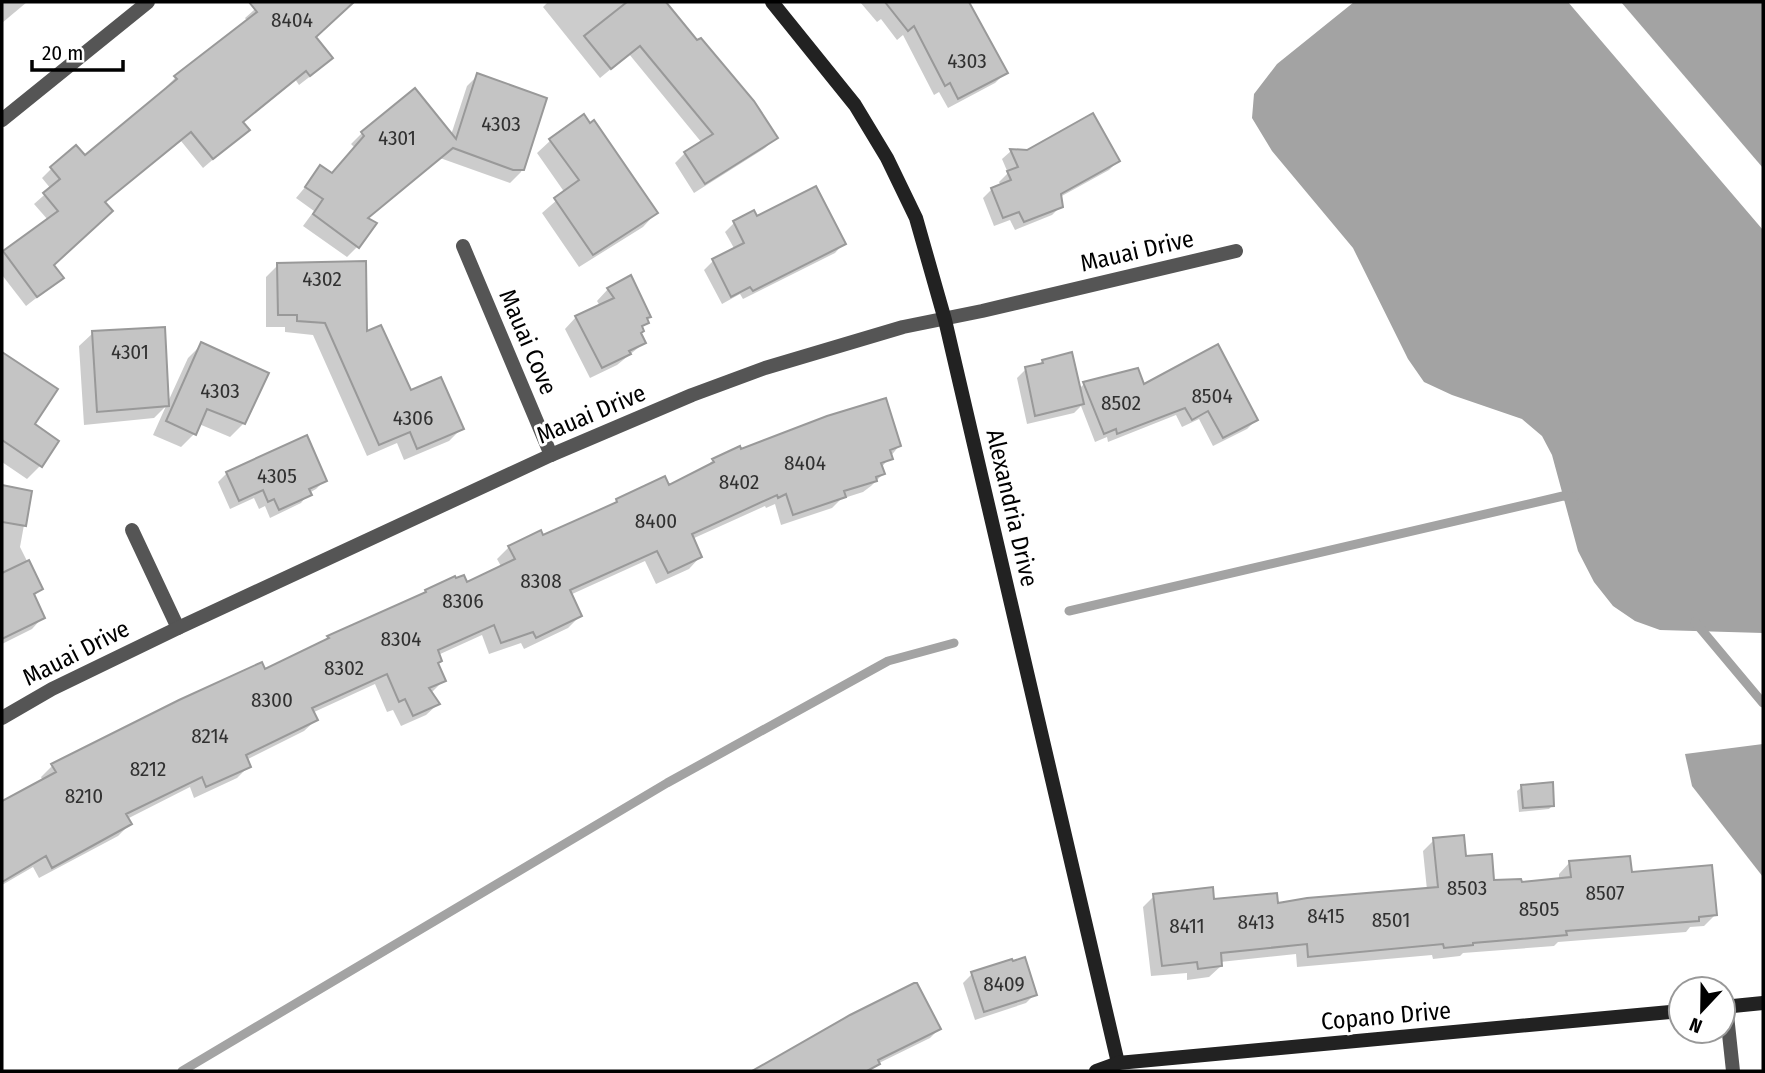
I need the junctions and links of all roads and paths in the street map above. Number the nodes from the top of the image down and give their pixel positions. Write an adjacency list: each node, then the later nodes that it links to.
1 (148, 2): 3 (street)
2 (772, 2): 6 (street, Alexandria Drive)
3 (2, 120)
4 (463, 246): 7 (street, Mauai Cove)
5 (1236, 251): 6 (street, Mauai Drive)
6 (945, 320): 7 (street, Mauai Drive); 15 (street, Alexandria Drive)
7 (551, 456): 9 (street, Mauai Drive)
8 (132, 530): 9 (street)
9 (178, 628): 10 (street, Mauai Drive)
10 (2, 718)
11 (1763, 1003): 12 (street)
12 (1737, 1006)
13 (1667, 1012): 15 (street, Copano Drive)
14 (1730, 1045): 17 (street)
15 (1118, 1063): 16 (street, Copano Drive)
16 (1096, 1071)
17 (1734, 1071)

